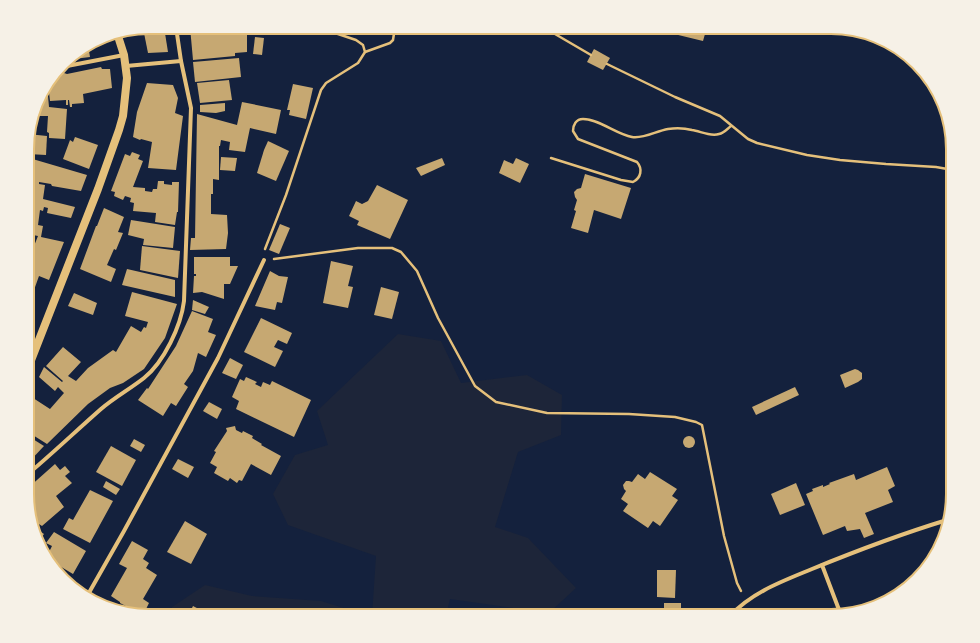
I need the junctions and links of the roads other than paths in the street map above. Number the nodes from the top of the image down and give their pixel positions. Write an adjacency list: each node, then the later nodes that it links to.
1 (177, 34): 4 (street)
2 (119, 38): 3 (main road)
3 (124, 56): 5 (street); 6 (main road)
4 (181, 61): 6 (street); 9 (street)
5 (71, 65)
6 (126, 66): 8 (main road)
7 (264, 260): 12 (street)
8 (34, 352)
9 (34, 469)
10 (943, 522): 11 (street)
11 (822, 565): 13 (street); 14 (street)
12 (89, 592)
13 (738, 609)
14 (839, 609)

